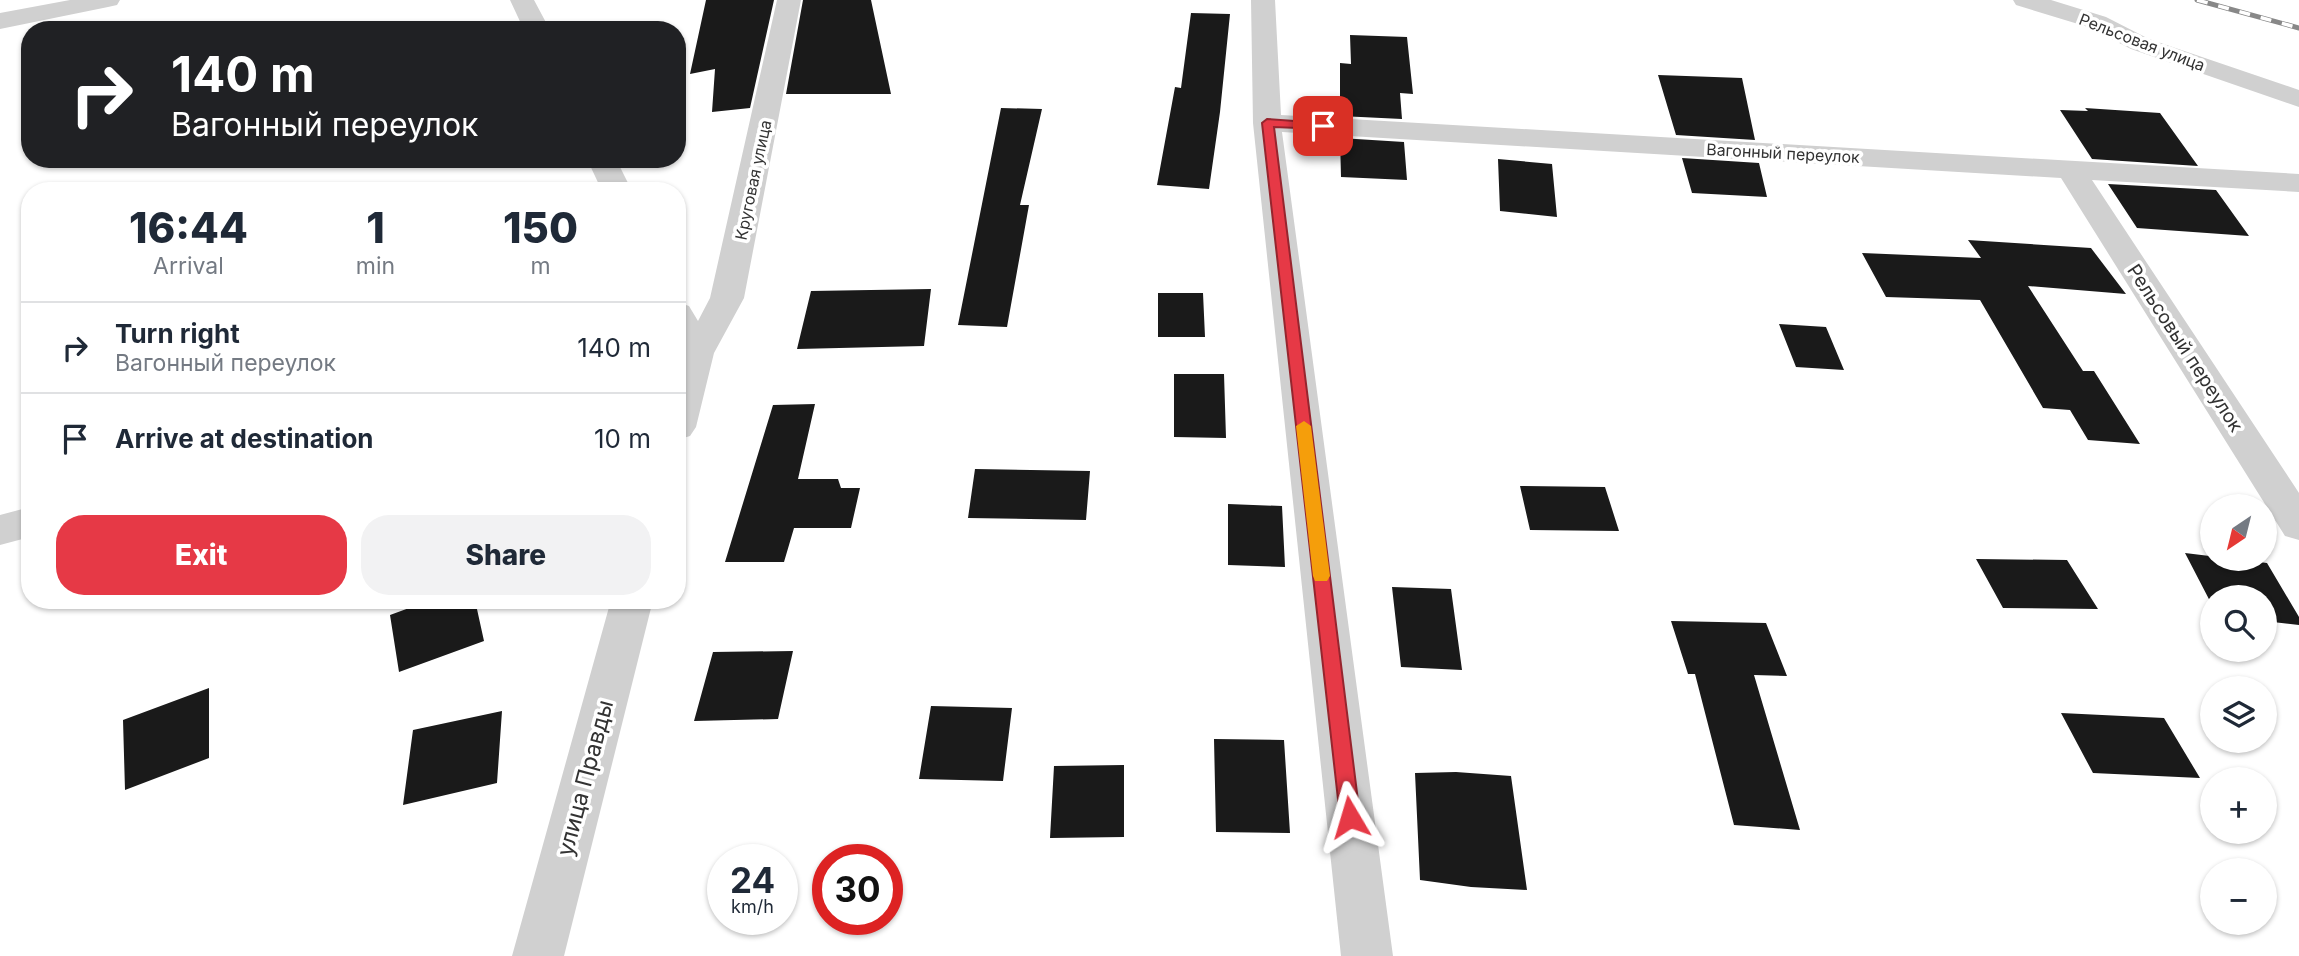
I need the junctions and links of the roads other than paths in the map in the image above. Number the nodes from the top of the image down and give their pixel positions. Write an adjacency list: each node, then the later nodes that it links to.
1 (108, 0): 7 (street)
2 (522, 0): 8 (street)
3 (789, 0): 13 (street, Круговая улица)
4 (1263, 0): 10 (street)
5 (2025, 0): 6 (street, Рельсовая улица)
6 (2103, 11): 9 (street, Рельсовая улица)
7 (0, 21)
8 (532, 21)
9 (2299, 99)
10 (1267, 123): 11 (street, Вагонный переулок); 19 (street)
11 (2071, 170): 12 (street, Вагонный переулок); 15 (street, Рельсовый переулок)
12 (2299, 183)
13 (687, 354)
14 (21, 524): 16 (street)
15 (2299, 525)
16 (0, 530)
17 (630, 609): 18 (street, улица Правды)
18 (538, 956)
19 (1367, 956)

